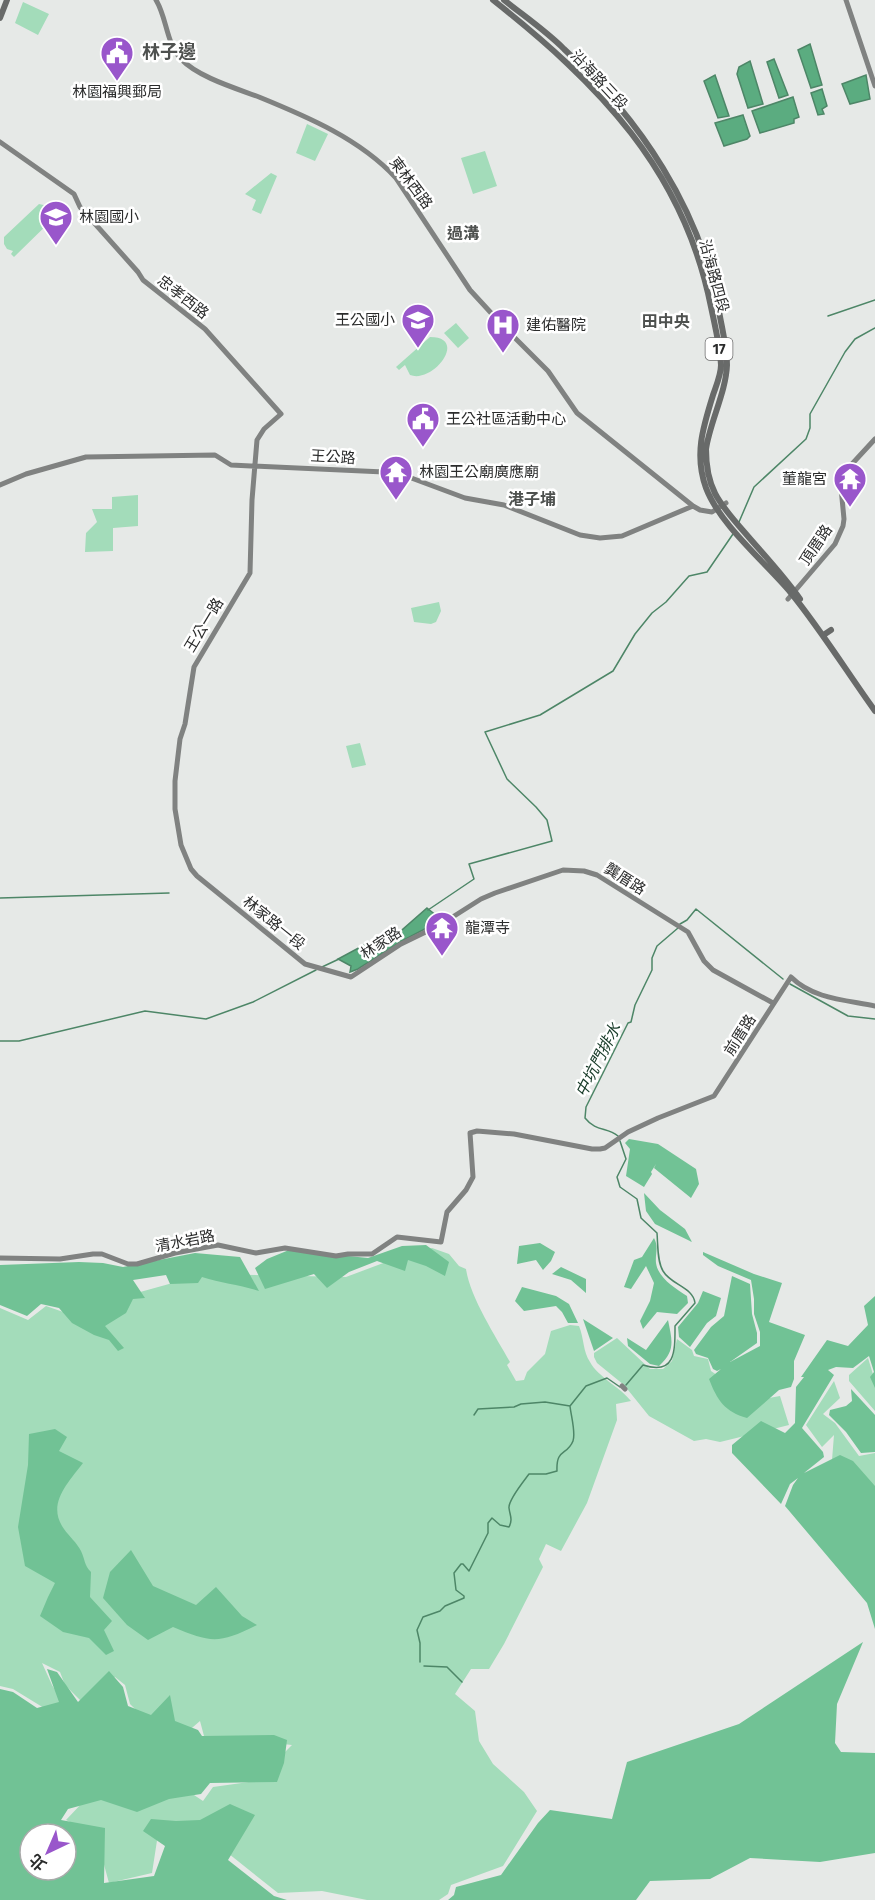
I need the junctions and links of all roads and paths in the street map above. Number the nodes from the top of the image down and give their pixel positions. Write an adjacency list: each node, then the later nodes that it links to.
1 (7, 0): 6 (main road)
2 (156, 0): 14 (street, 東林西路)
3 (494, 0): 9 (main road, 沿海路三段 / 17)
4 (504, 0): 9 (main road, 沿海路三段 / 17)
5 (846, 0): 7 (street)
6 (0, 18)
7 (875, 86)
8 (0, 142): 10 (street, 忠孝西路)
9 (673, 190): 15 (main road, 沿海路四段 / 17); 15 (main road, 沿海路四段 / 17)
10 (281, 414): 12 (street, 王公一路)
11 (875, 439): 16 (street, 頂厝路)
12 (254, 466): 13 (street, 王公路); 14 (street, 王公路); 19 (street, 王公一路)
13 (0, 485)
14 (693, 506): 15 (street, 東林西路)
15 (721, 506): 16 (main road, 17)
16 (792, 595): 17 (main road, 17); 18 (main road, 17)
17 (875, 705)
18 (875, 711)
19 (191, 869): 21 (street, 林家路一段)
20 (521, 883): 21 (street, 林家路); 22 (street, 龔厝路)
21 (351, 977)
22 (773, 1003): 23 (street, 前厝路); 24 (street, 前厝路)
23 (875, 1006)
24 (441, 1242): 25 (street, 清水岩路)
25 (0, 1258)

